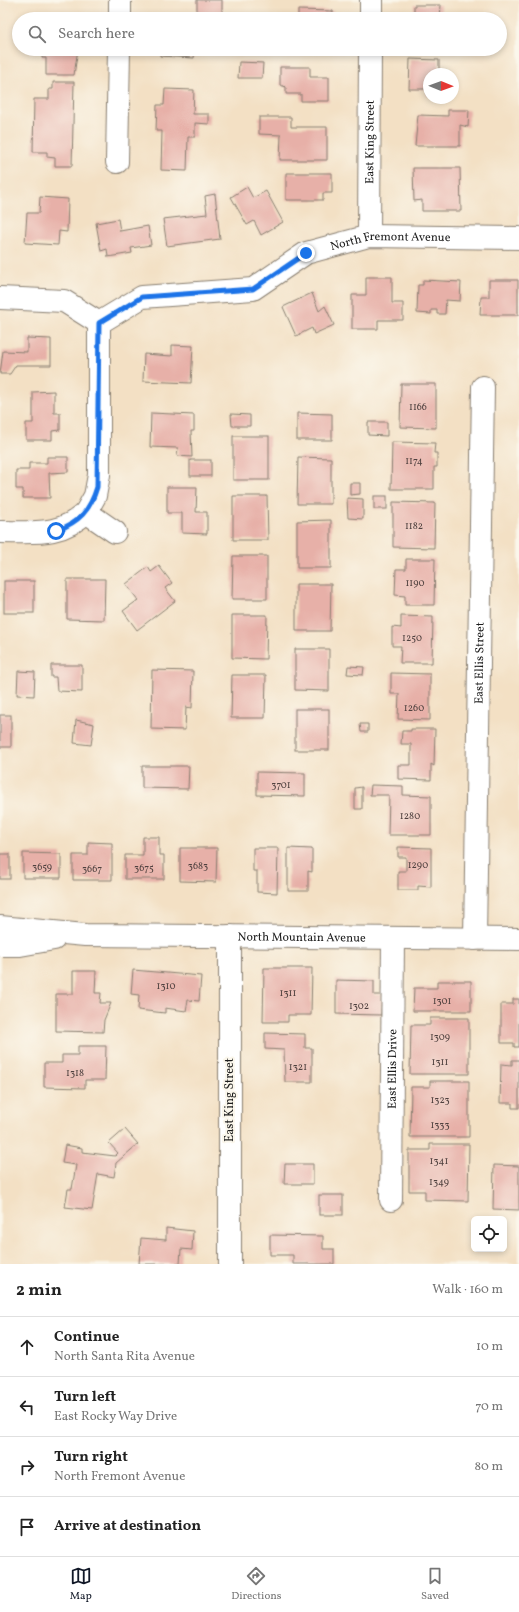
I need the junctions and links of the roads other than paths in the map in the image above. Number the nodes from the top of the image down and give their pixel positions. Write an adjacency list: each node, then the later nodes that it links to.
1 (120, 0): 3 (street)
2 (371, 0): 4 (street)
3 (120, 12)
4 (371, 12)
5 (120, 56): 7 (street)
6 (370, 56): 8 (street, East King Street)
7 (117, 162)
8 (369, 236): 9 (street, North Fremont Avenue); 11 (street, North Fremont Avenue)
9 (519, 238)
10 (0, 298): 11 (street)
11 (99, 323): 13 (street)
12 (483, 387): 20 (street, East Ellis Street)
13 (86, 512): 14 (street); 15 (street)
14 (0, 532)
15 (116, 532)
16 (0, 927): 17 (street, North Mountain Avenue)
17 (85, 934): 18 (street, North Mountain Avenue); 22 (street, North Mountain Avenue)
18 (230, 936): 19 (street, North Mountain Avenue); 24 (street, East King Street)
19 (393, 938): 20 (street, North Mountain Avenue); 23 (street, East Ellis Drive)
20 (475, 939): 21 (street, North Mountain Avenue)
21 (519, 939)
22 (0, 945)
23 (391, 1200)
24 (230, 1264)

